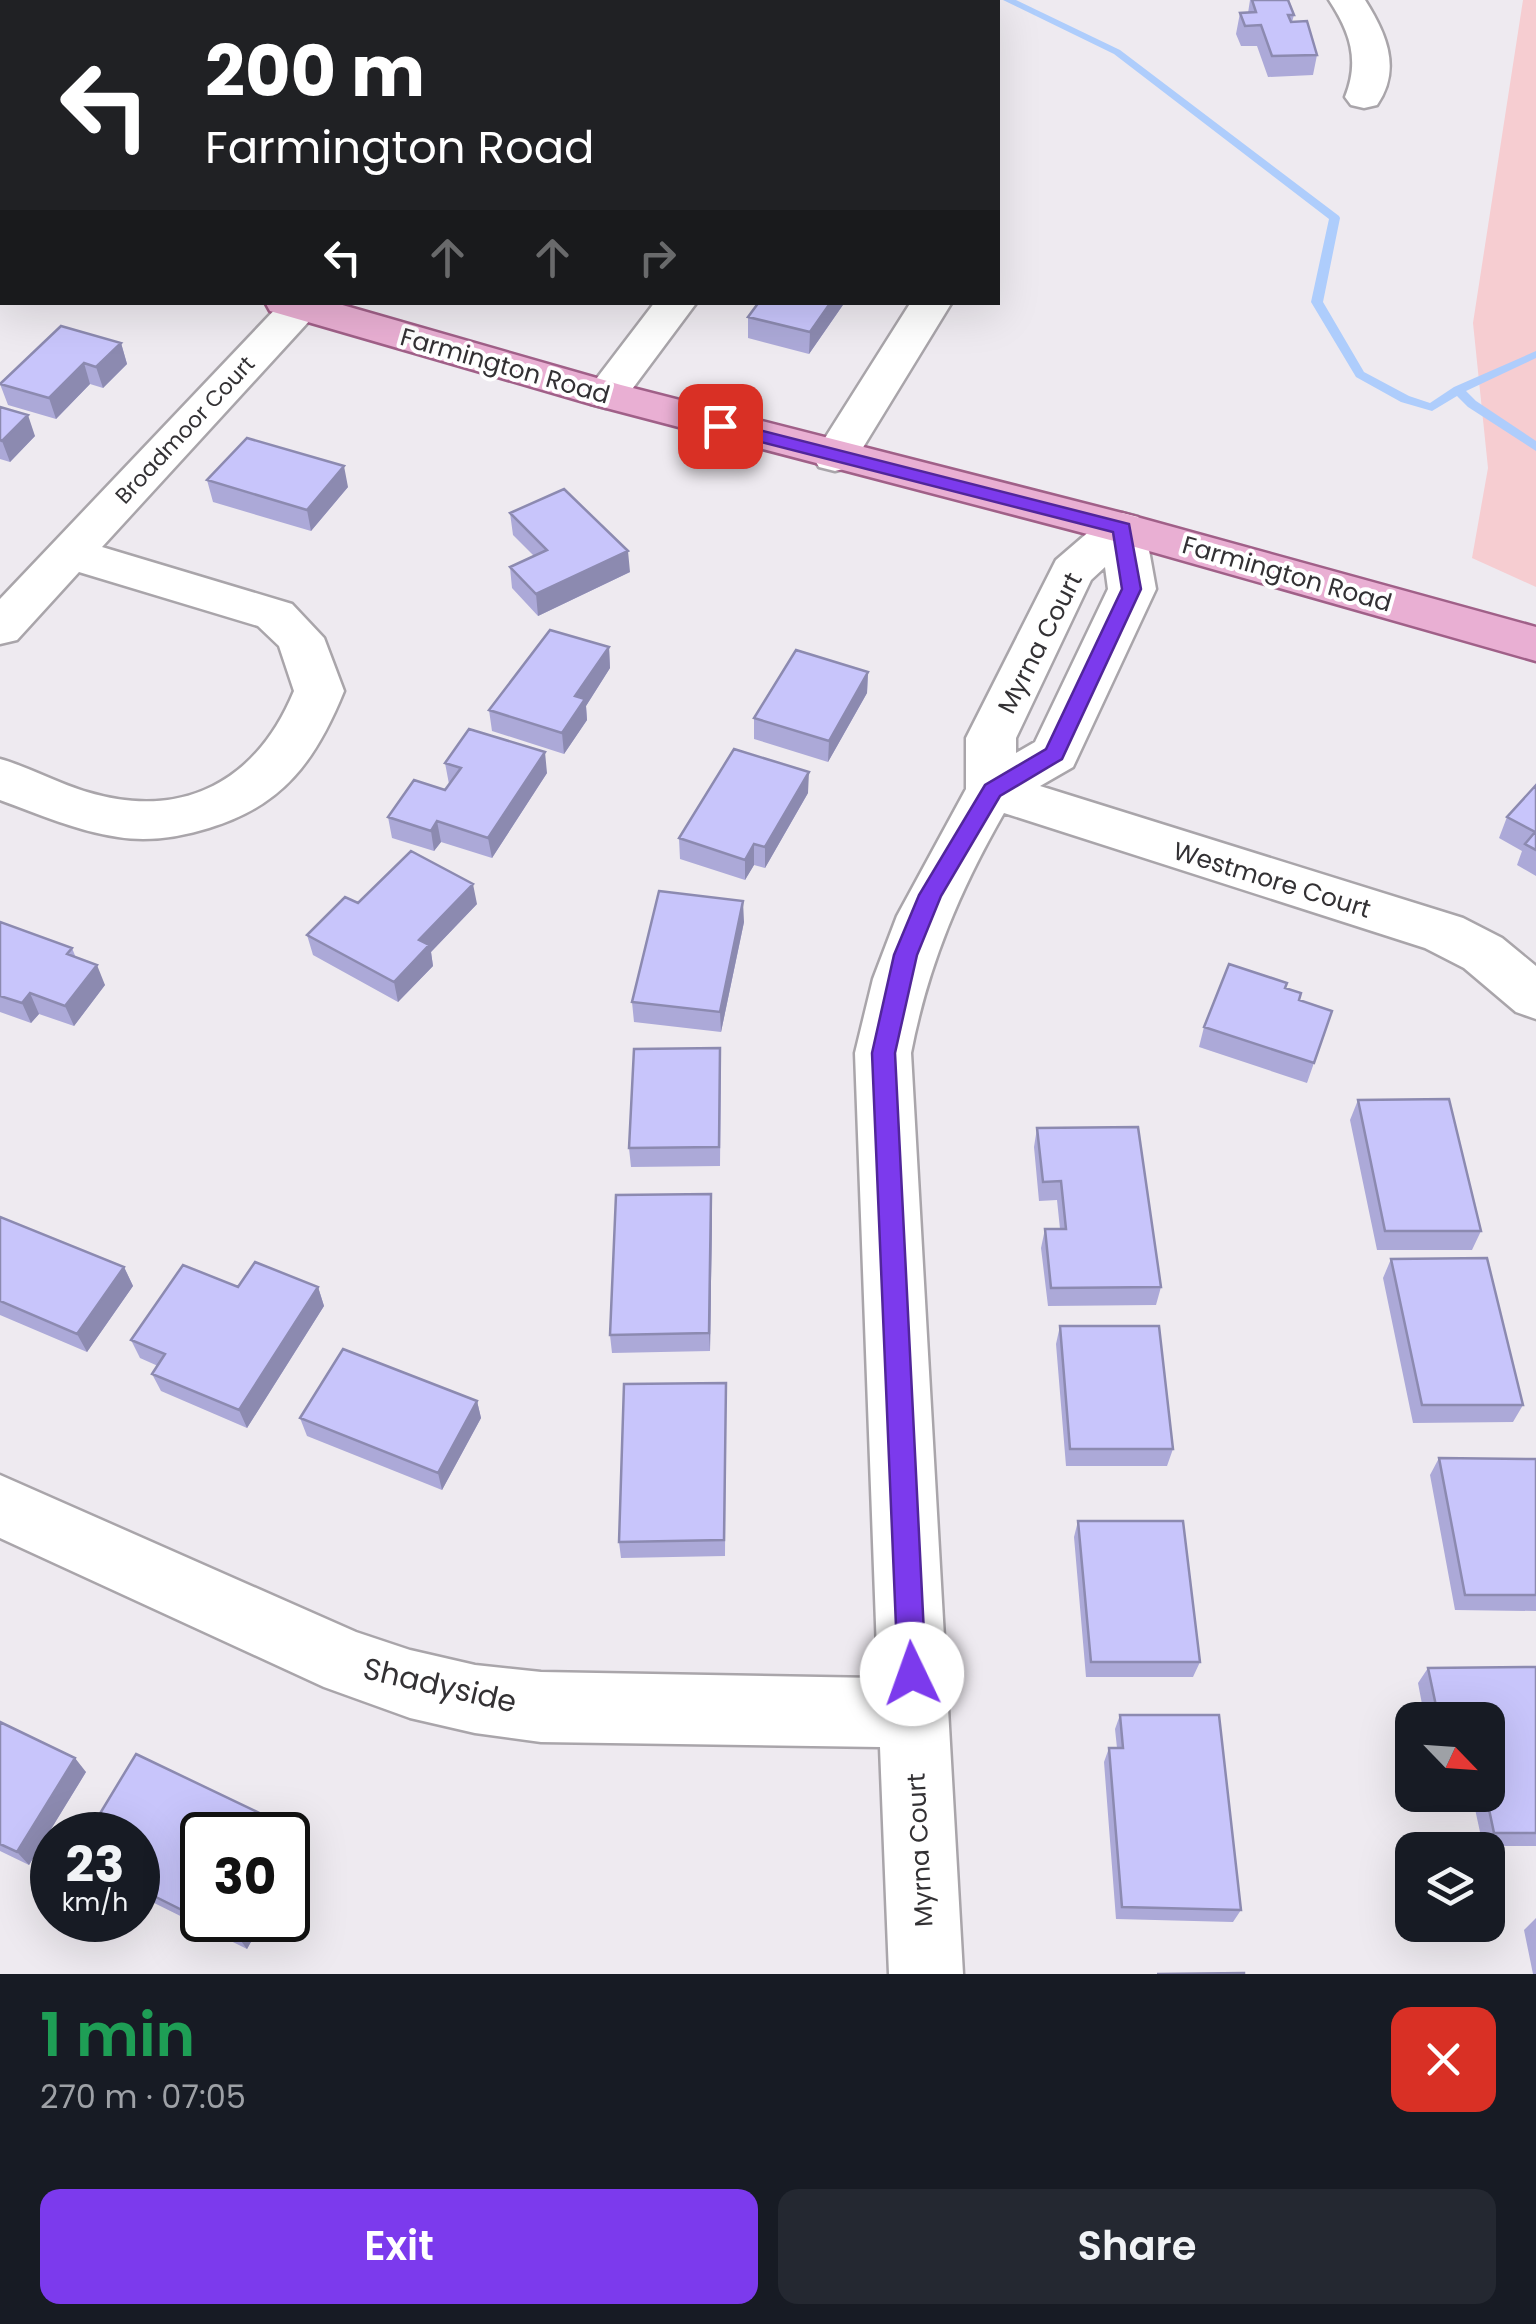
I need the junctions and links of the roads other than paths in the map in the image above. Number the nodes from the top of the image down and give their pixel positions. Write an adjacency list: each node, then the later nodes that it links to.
1 (1347, 0): 2 (street)
2 (1364, 98)
3 (293, 305): 6 (main road, Farmington Road); 9 (street, Broadmoor Court)
4 (674, 305): 6 (street)
5 (927, 305): 7 (street)
6 (606, 395): 7 (main road, Farmington Road)
7 (835, 457): 8 (main road, Farmington Road)
8 (1122, 528): 11 (main road, Farmington Road); 13 (street, Myrna Court); 13 (street, Myrna Court)
9 (70, 553): 10 (street, Broadmoor Court); 12 (street)
10 (0, 628)
11 (1536, 644)
12 (0, 777)
13 (992, 790): 14 (street, Westmore Court); 16 (street, Myrna Court)
14 (1536, 998)
15 (0, 1506): 16 (street, Shadyside)
16 (914, 1713): 17 (street, Myrna Court)
17 (926, 1974)

